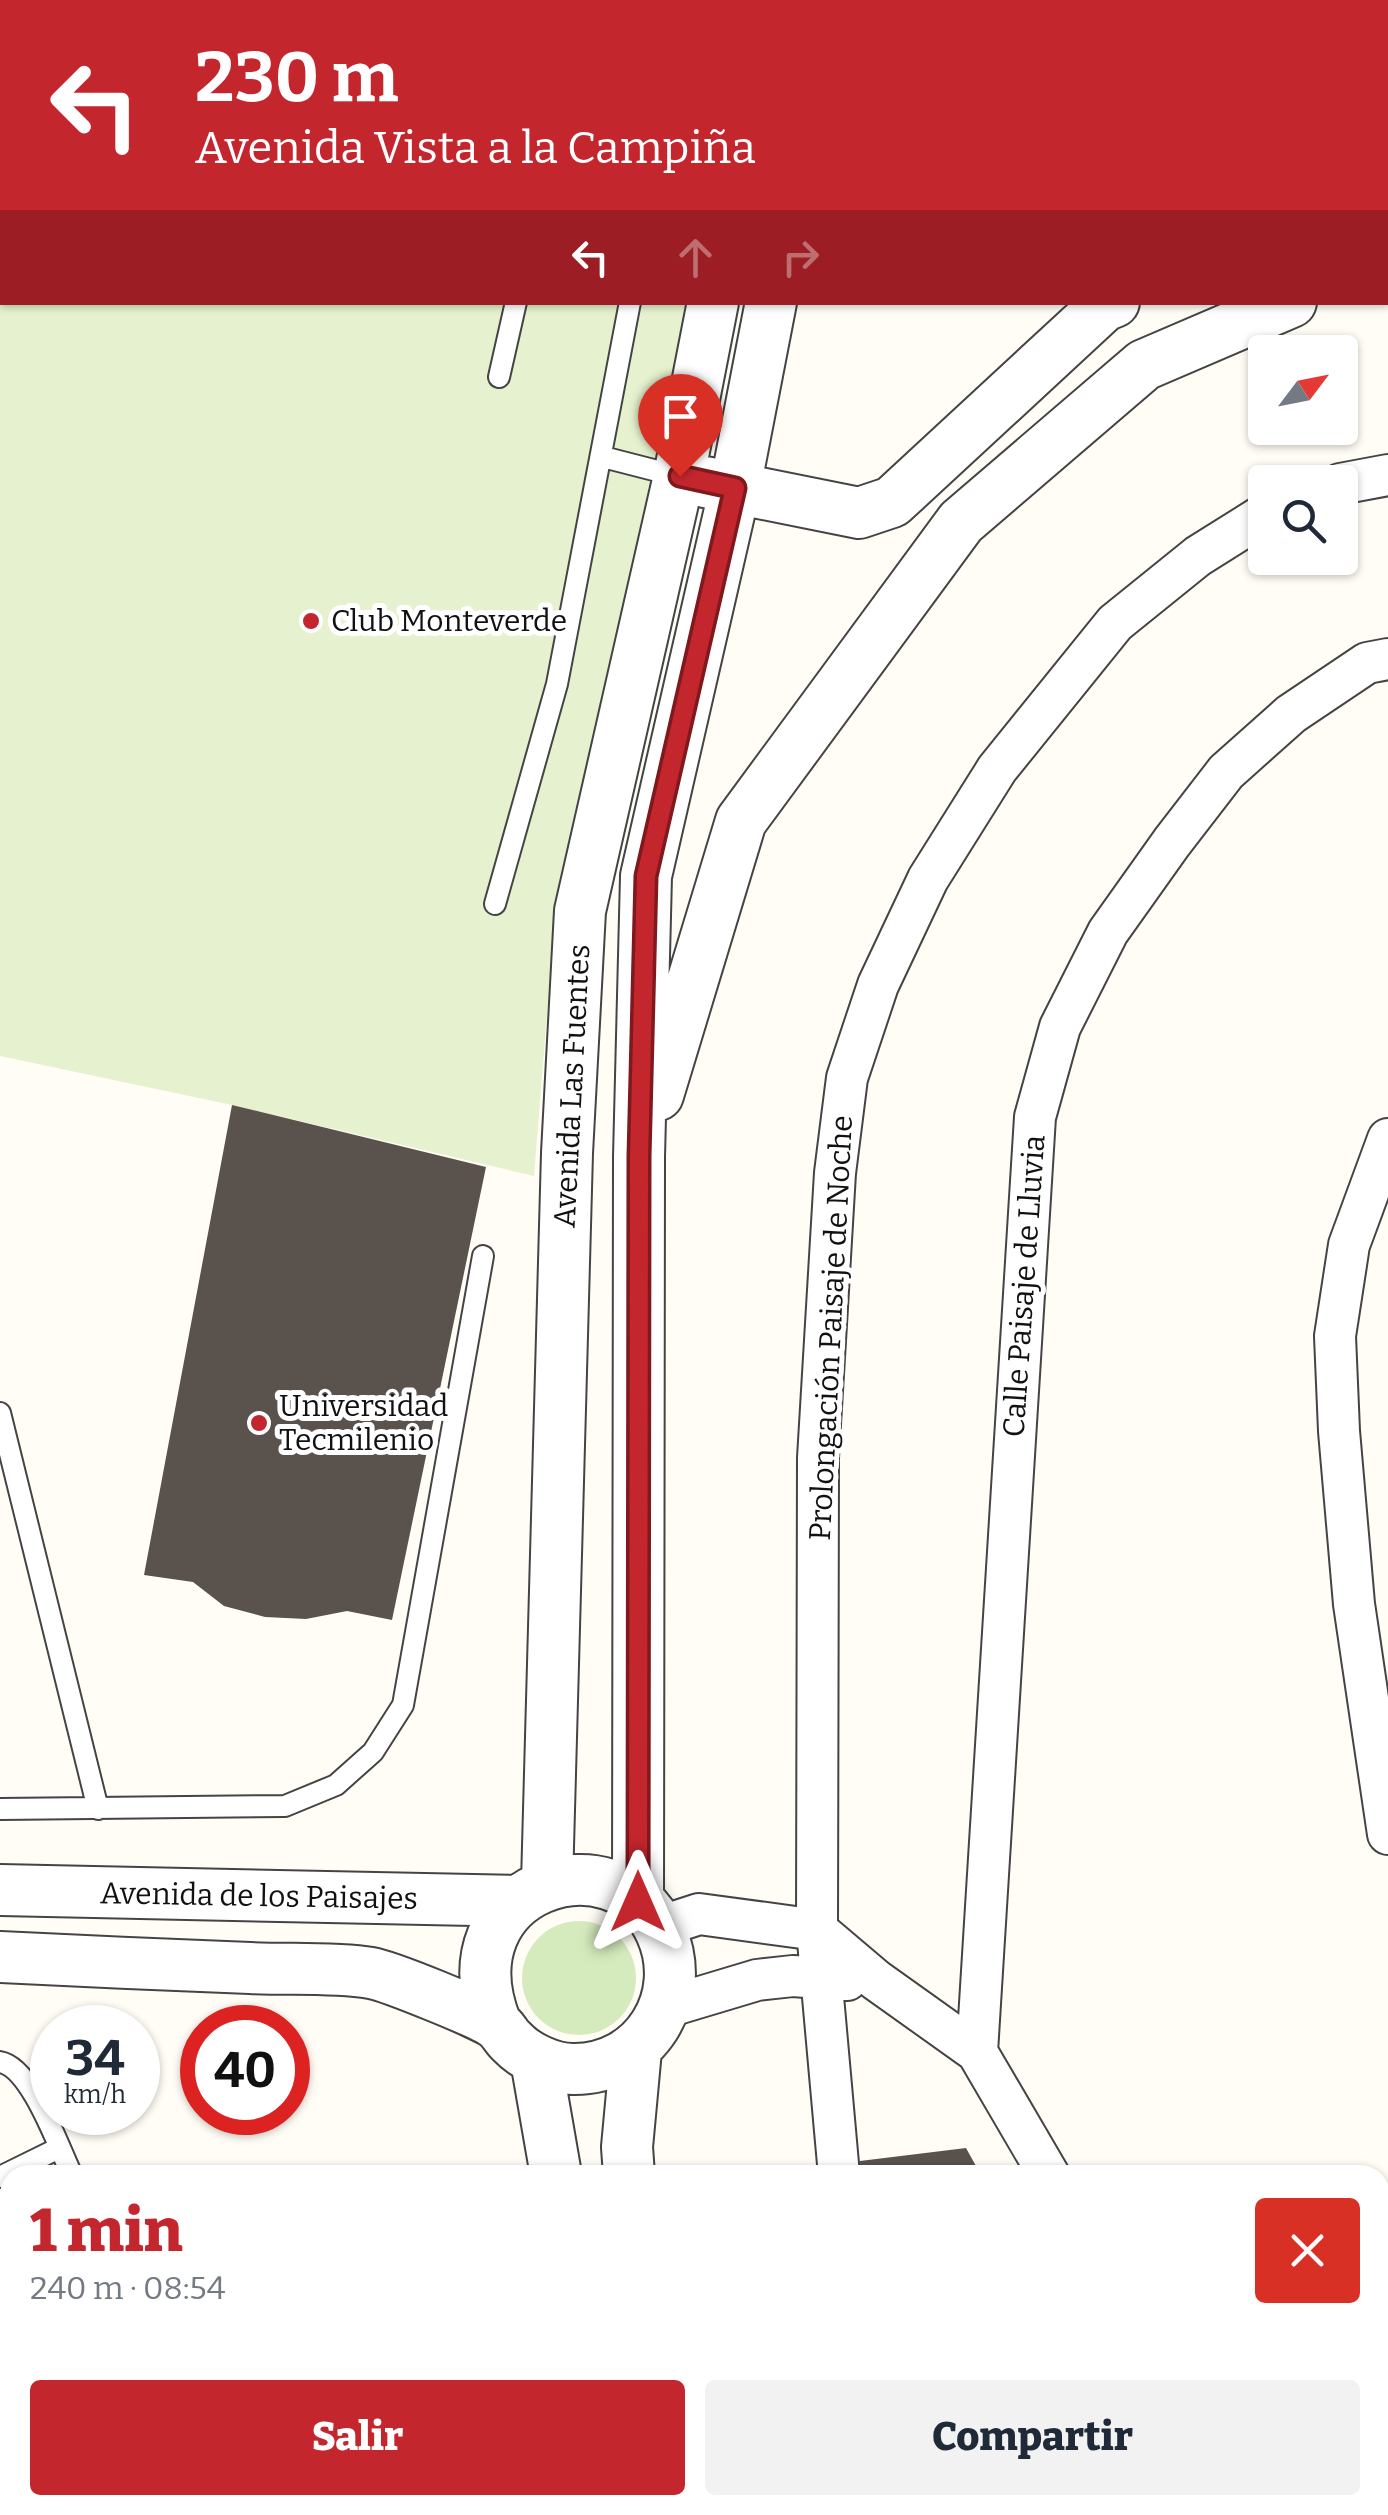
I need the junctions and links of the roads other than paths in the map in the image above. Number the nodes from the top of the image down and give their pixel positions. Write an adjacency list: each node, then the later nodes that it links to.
1 (515, 305): 7 (lane)
2 (629, 305): 8 (lane)
3 (712, 305): 10 (street, Avenida Las Fuentes)
4 (771, 305): 12 (street)
5 (1106, 305): 12 (street)
6 (1284, 305): 17 (street)
7 (498, 378)
8 (603, 456): 10 (lane); 15 (lane)
9 (1388, 475): 11 (street)
10 (680, 476): 12 (street); 24 (street, Avenida Las Fuentes)
11 (1358, 481)
12 (735, 488): 17 (street)
13 (1248, 525): 26 (street, Prolongación Paisaje de Noche)
14 (1388, 660): 33 (street, Calle Paisaje de Lluvia)
15 (495, 904)
16 (1388, 1139): 22 (street)
17 (639, 1157): 25 (street)
18 (483, 1256): 21 (lane)
19 (0, 1413): 21 (lane)
20 (0, 1809): 21 (lane)
21 (98, 1810)
22 (1388, 1834)
23 (0, 1890): 24 (street, Avenida de los Paisajes)
24 (532, 1892): 25 (street); 31 (street)
25 (648, 1915): 26 (street); 30 (street)
26 (816, 1930): 28 (street, Prolongación Paisaje de Noche); 29 (street)
27 (0, 1958): 31 (street)
28 (821, 1980): 29 (street); 30 (street); 41 (street, Prolongación Paisaje de Noche)
29 (876, 1980): 33 (street)
30 (667, 2007): 32 (street)
31 (496, 2024): 34 (street)
32 (636, 2050): 34 (street); 40 (street)
33 (977, 2052): 42 (street)
34 (536, 2060): 39 (street)
35 (0, 2062): 36 (lane)
36 (59, 2148): 37 (lane); 38 (lane)
37 (24, 2165)
38 (67, 2165)
39 (554, 2165)
40 (628, 2165)
41 (837, 2165)
42 (1043, 2165)

